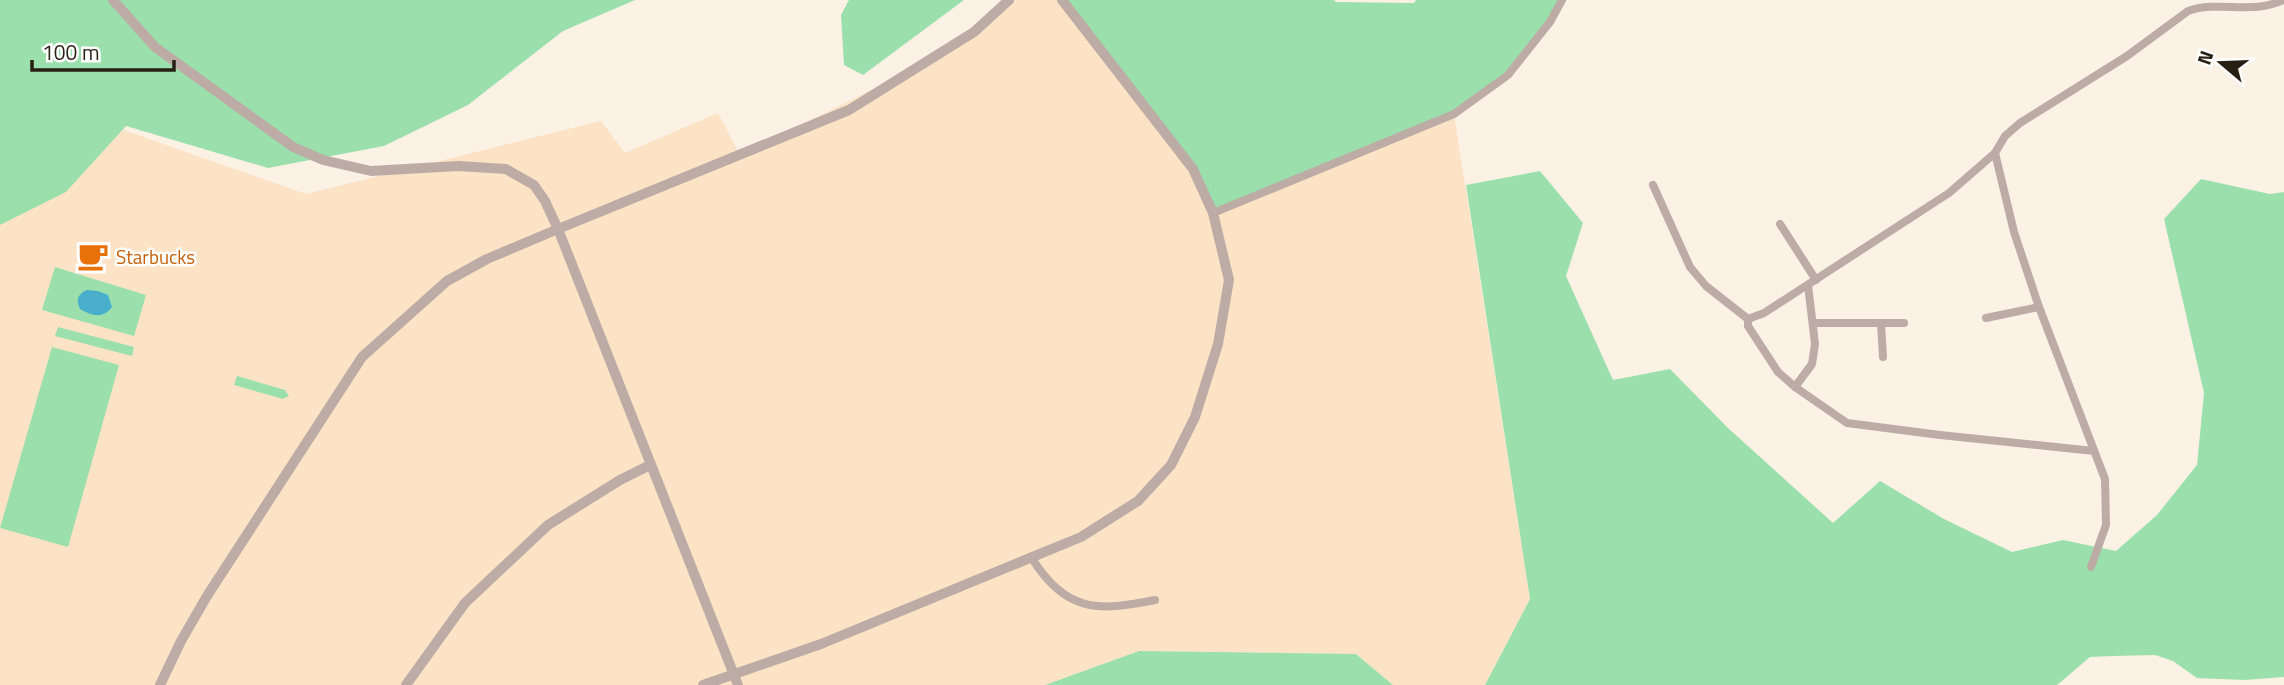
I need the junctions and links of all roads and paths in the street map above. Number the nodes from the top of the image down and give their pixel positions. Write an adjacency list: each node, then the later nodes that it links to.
1 (113, 0): 11 (street)
2 (1009, 0): 11 (street)
3 (1062, 0): 9 (street)
4 (1562, 0): 9 (street)
5 (2283, 0): 6 (street)
6 (2196, 3): 7 (street)
7 (1995, 153): 12 (street); 13 (street)
8 (1653, 184): 15 (street)
9 (1213, 213): 23 (street)
10 (1780, 225): 12 (street)
11 (558, 229): 22 (street); 27 (street)
12 (1812, 283): 15 (street); 16 (street)
13 (2039, 307): 14 (street); 21 (street)
14 (1986, 318)
15 (1748, 319): 20 (street)
16 (1813, 323): 17 (street); 20 (street)
17 (1881, 323): 18 (street); 19 (street)
18 (1904, 323)
19 (1882, 358)
20 (1795, 387): 21 (street)
21 (2094, 451): 24 (street)
22 (650, 465): 26 (street); 28 (street)
23 (1031, 557): 25 (street); 26 (street)
24 (2091, 567)
25 (1155, 600)
26 (733, 674): 29 (street); 30 (street)
27 (159, 685)
28 (407, 685)
29 (703, 685)
30 (738, 685)

